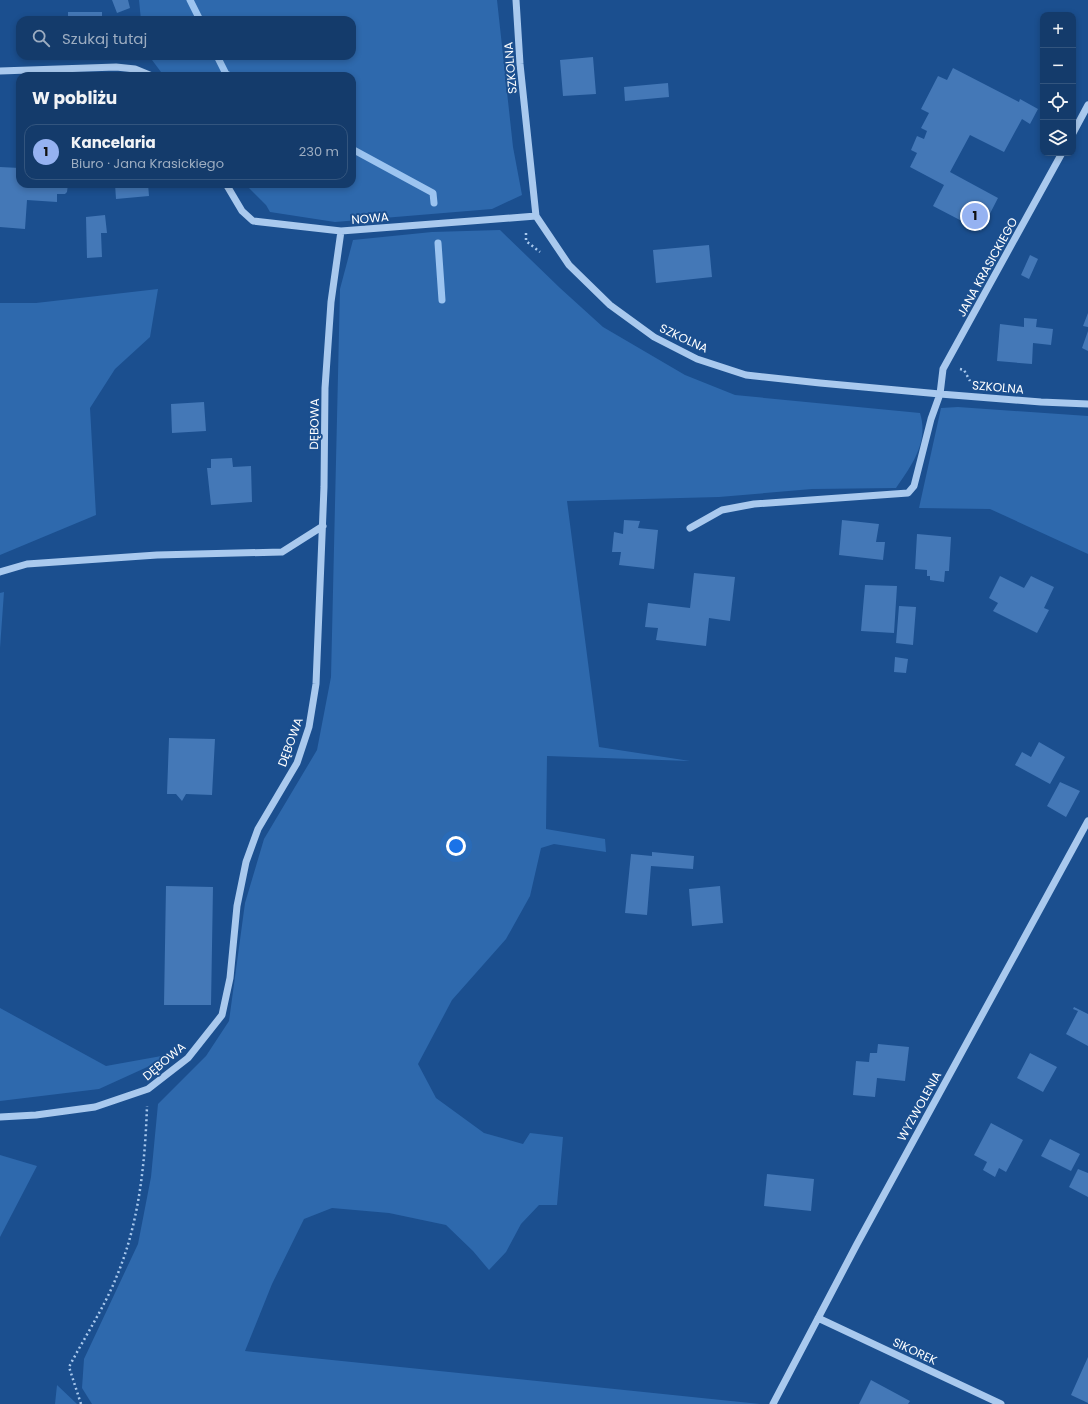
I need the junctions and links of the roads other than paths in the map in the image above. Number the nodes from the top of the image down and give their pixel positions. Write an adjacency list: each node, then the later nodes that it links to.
1 (516, 0): 8 (street, SZKOLNA)
2 (0, 70): 3 (street)
3 (142, 72)
4 (1088, 105): 5 (street)
5 (1076, 127)
6 (1060, 156): 10 (street, JANA KRASICKIEGO)
7 (228, 188): 9 (street, NOWA)
8 (536, 216): 9 (street, NOWA); 10 (street, SZKOLNA)
9 (341, 231): 12 (street, DĘBOWA)
10 (940, 394): 11 (street, SZKOLNA); 13 (street, JANA KRASICKIEGO)
11 (1088, 404)
12 (322, 526): 14 (street); 16 (street, DĘBOWA)
13 (690, 528)
14 (0, 572)
15 (1088, 821): 17 (street, WYZWOLENIA)
16 (0, 1117)
17 (818, 1318): 18 (street, WYZWOLENIA); 19 (street, SIKOREK)
18 (773, 1404)
19 (1001, 1404)

